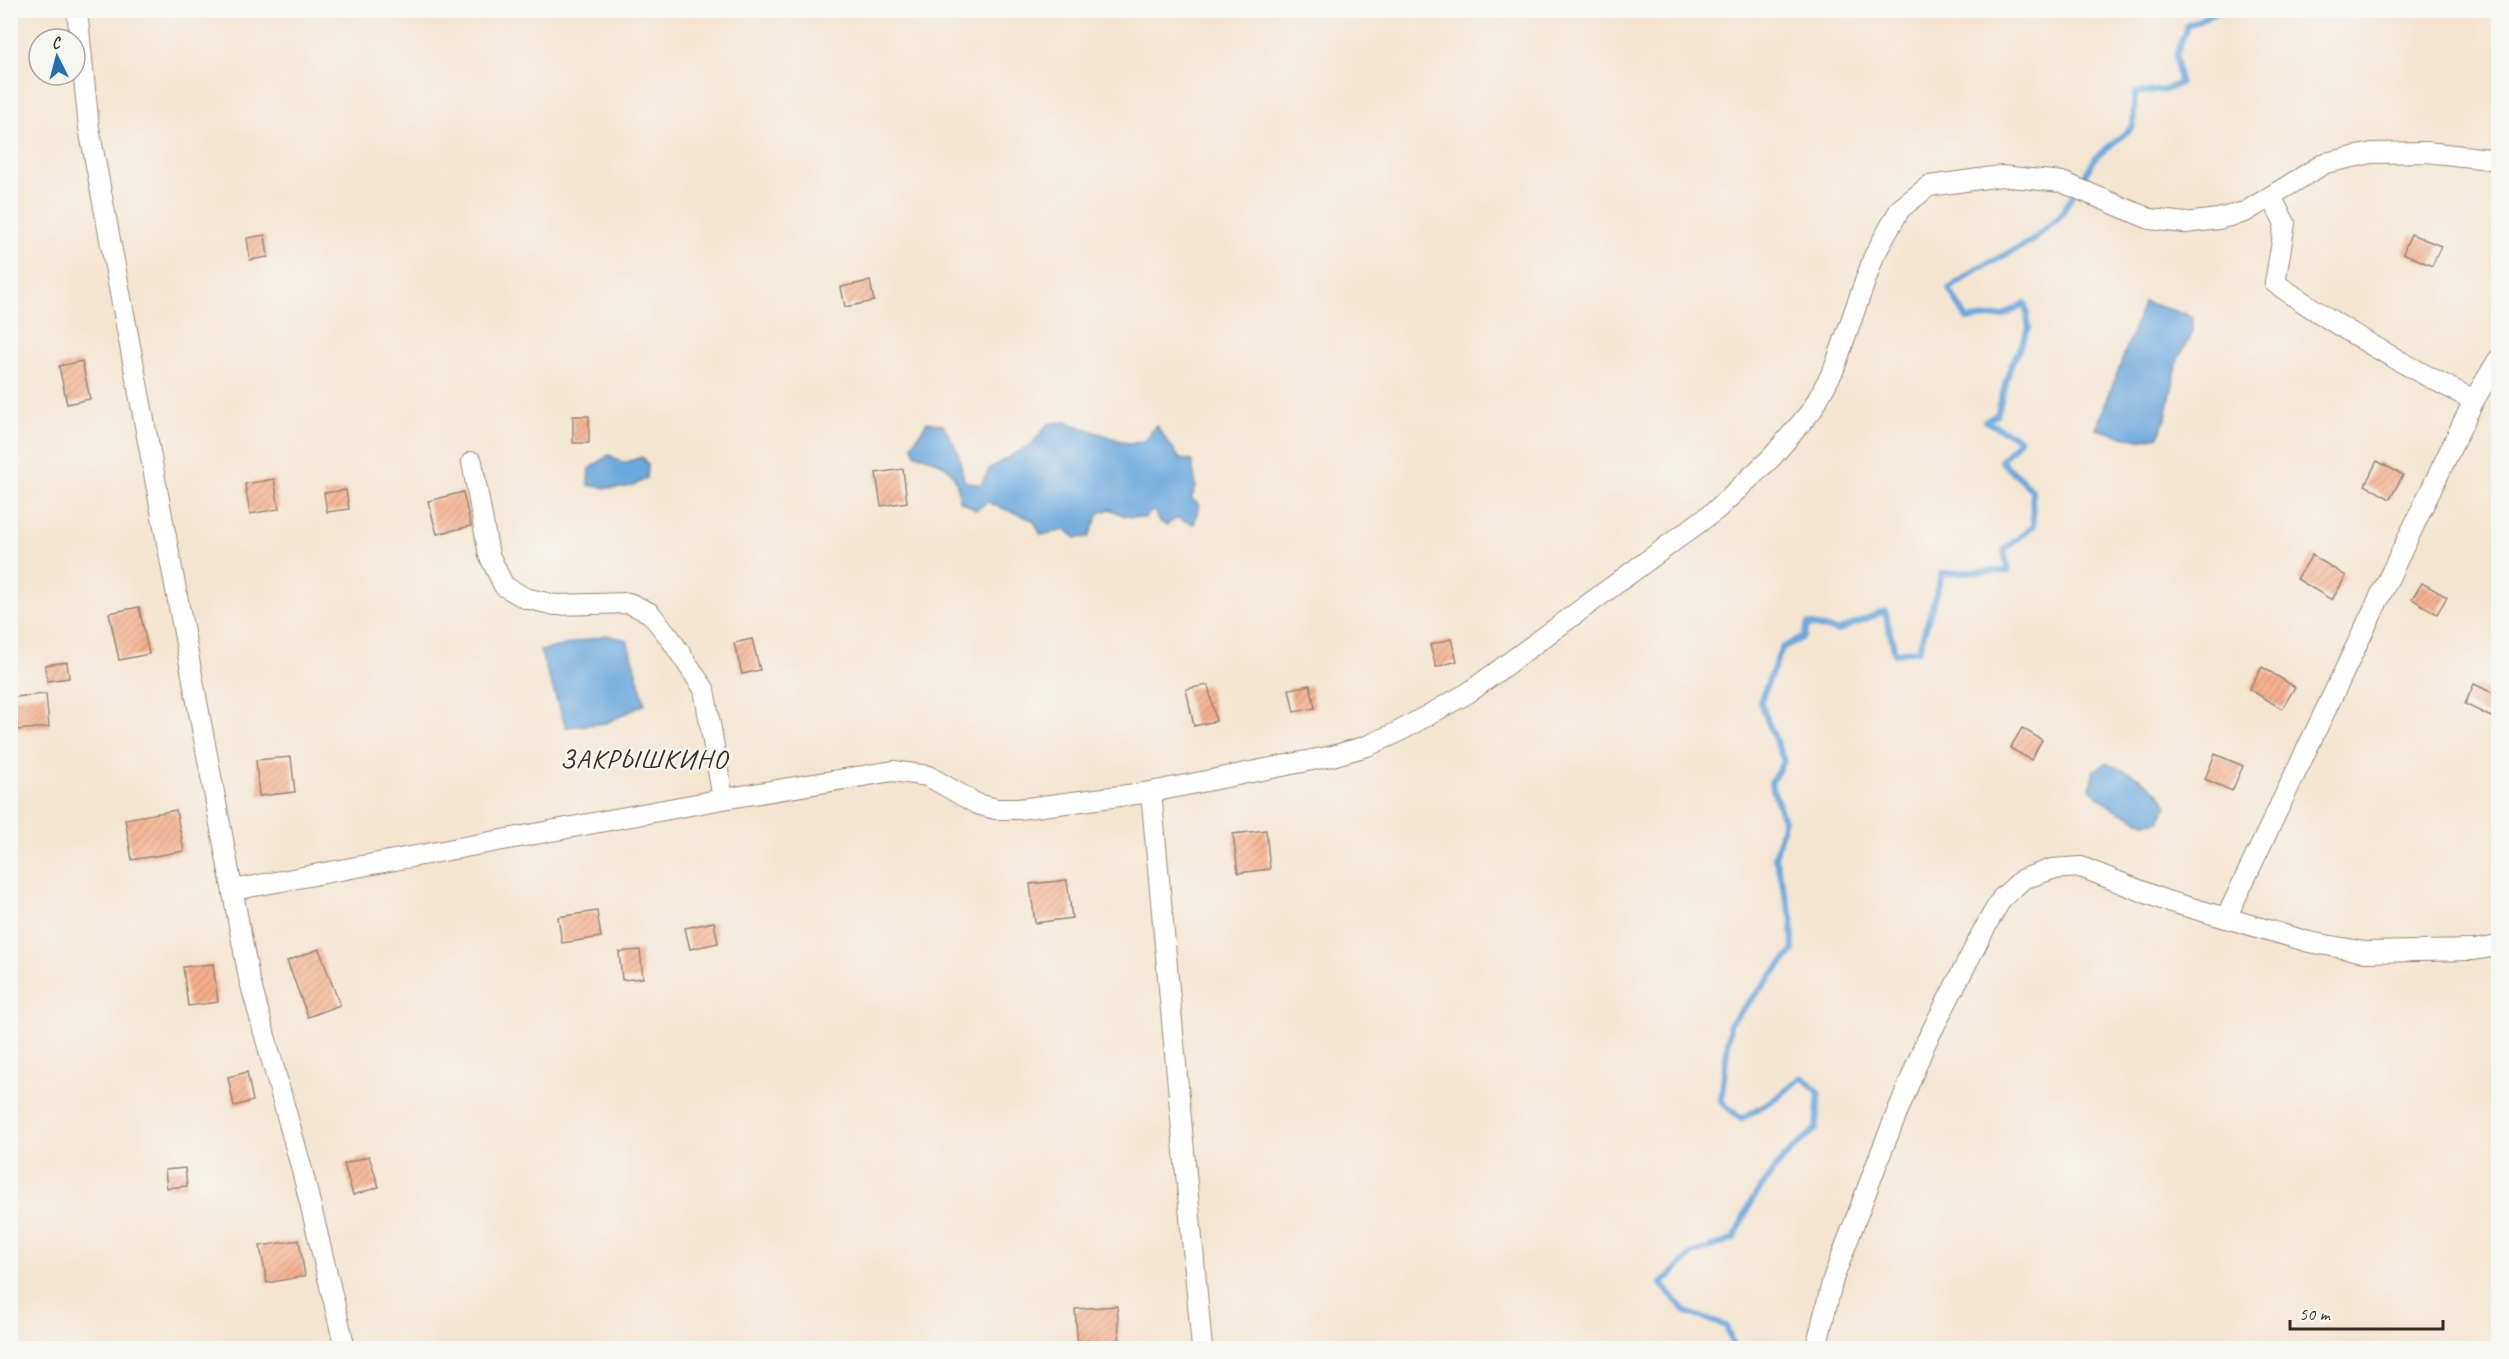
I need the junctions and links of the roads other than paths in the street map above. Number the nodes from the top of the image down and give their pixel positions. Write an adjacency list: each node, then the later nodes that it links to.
1 (77, 10): 9 (street)
2 (2499, 160): 3 (street)
3 (2271, 197): 5 (street); 7 (street)
4 (2499, 360): 5 (street)
5 (2474, 400): 10 (street)
6 (472, 462): 8 (street)
7 (1151, 792): 8 (street); 13 (street)
8 (723, 799): 9 (street)
9 (233, 890): 12 (street)
10 (2226, 918): 11 (street); 14 (street)
11 (2499, 946)
12 (345, 1348)
13 (1202, 1348)
14 (1816, 1348)

